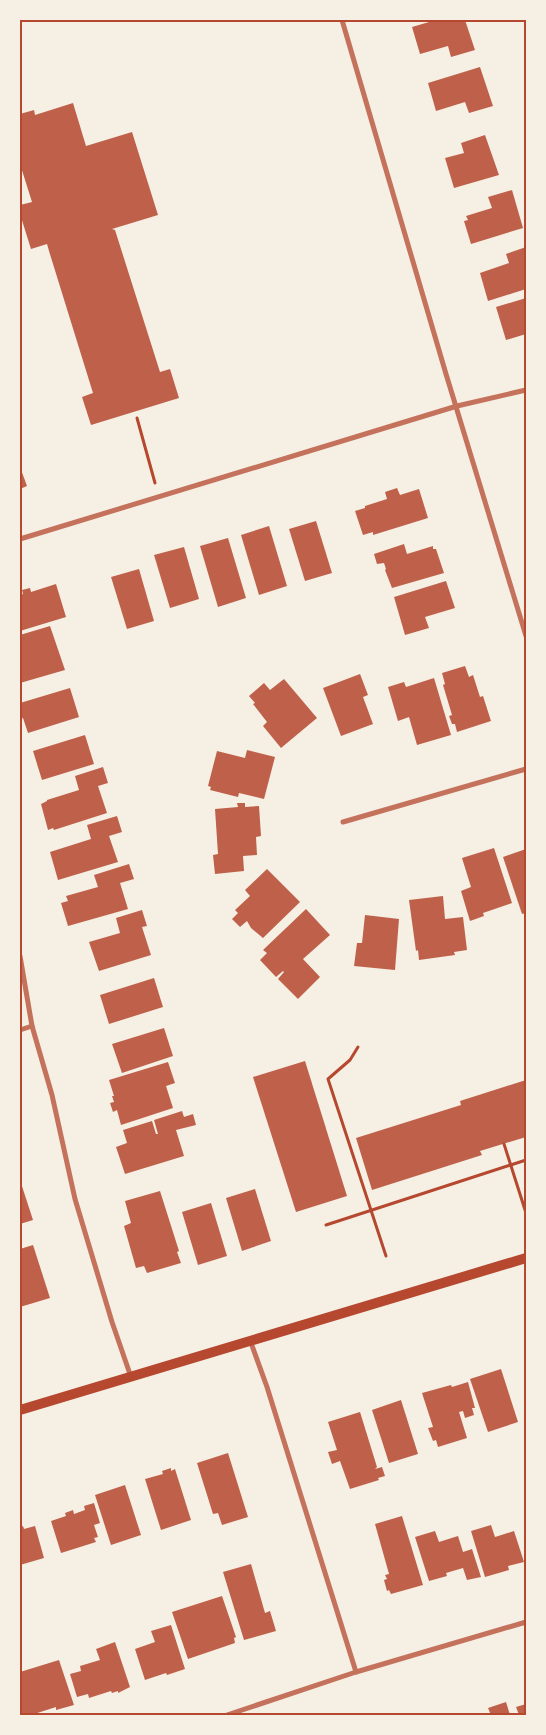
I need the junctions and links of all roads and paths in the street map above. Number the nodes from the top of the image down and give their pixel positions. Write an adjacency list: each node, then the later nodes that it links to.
1 (342, 20): 3 (street)
2 (526, 390): 3 (street)
3 (457, 406): 5 (street); 7 (street)
4 (137, 418): 5 (path)
5 (159, 497): 6 (street)
6 (20, 539)
7 (526, 636)
8 (526, 769): 9 (street)
9 (343, 822)
10 (20, 956): 11 (street)
11 (32, 1026): 12 (street); 23 (street)
12 (20, 1030)
13 (358, 1047): 17 (path)
14 (504, 1144): 16 (path)
15 (526, 1160): 16 (path)
16 (511, 1165): 17 (path); 18 (path)
17 (371, 1211): 19 (path); 20 (path)
18 (526, 1213)
19 (326, 1225)
20 (386, 1256)
21 (526, 1258): 22 (main road)
22 (250, 1340): 23 (main road); 26 (street)
23 (131, 1378): 24 (main road)
24 (20, 1410)
25 (526, 1622): 26 (street)
26 (356, 1672): 27 (street)
27 (227, 1715)

